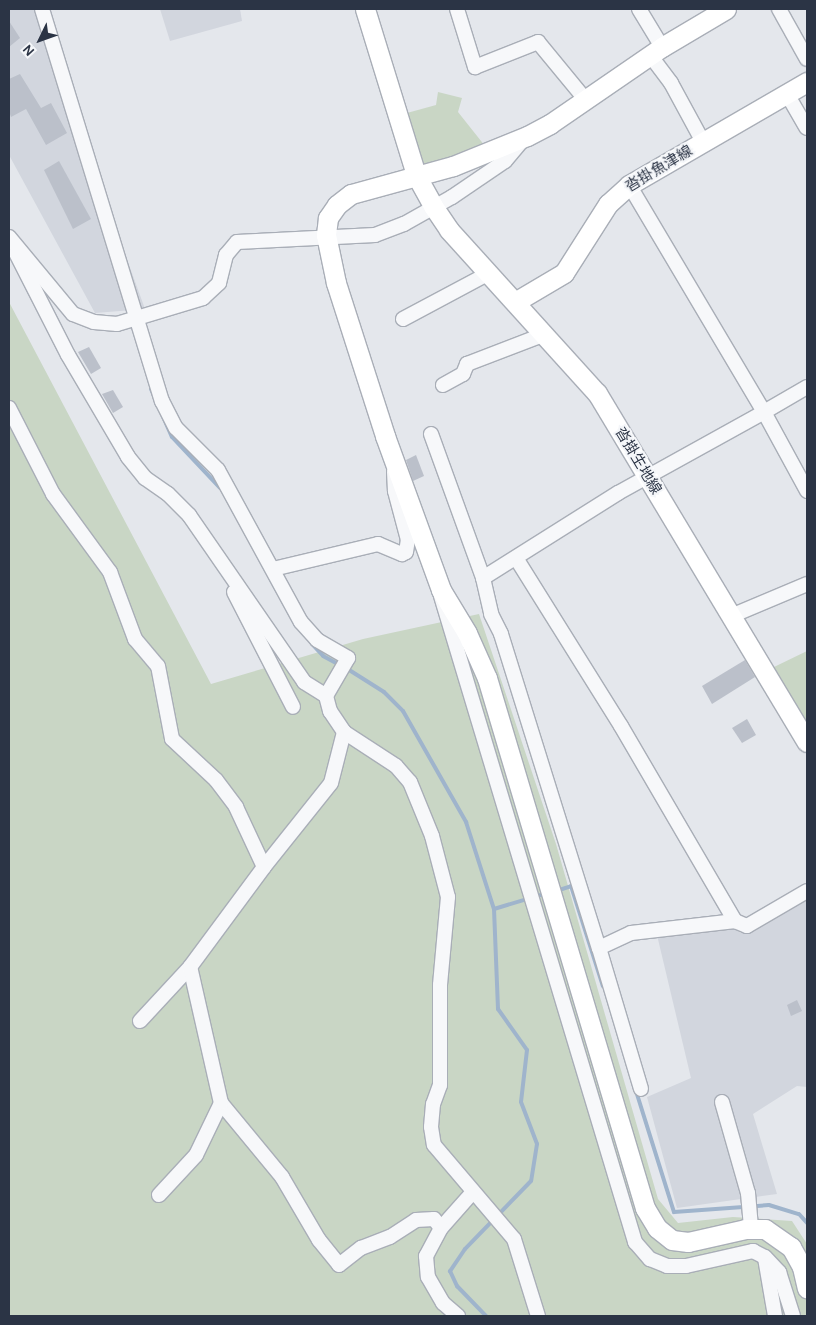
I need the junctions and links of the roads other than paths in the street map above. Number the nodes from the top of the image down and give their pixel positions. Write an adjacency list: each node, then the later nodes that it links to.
1 (42, 9): 22 (street)
2 (365, 9): 15 (main road)
3 (457, 9): 11 (street)
4 (639, 9): 7 (street)
5 (726, 9): 7 (main road)
6 (779, 9): 8 (street)
7 (656, 51): 11 (main road); 14 (street)
8 (807, 59)
9 (807, 82): 10 (main road, 沓掛魚津線)
10 (787, 94): 12 (street); 14 (main road, 沓掛魚津線)
11 (585, 99): 13 (main road)
12 (807, 128)
13 (527, 136): 15 (main road); 17 (street)
14 (703, 142): 16 (main road, 沓掛魚津線)
15 (416, 175): 17 (main road); 18 (main road)
16 (629, 184): 21 (main road, 沓掛魚津線); 28 (street)
17 (433, 206): 18 (street); 20 (main road, 沓掛生地線)
18 (326, 235): 22 (street); 30 (main road)
19 (9, 238): 22 (street); 34 (street)
20 (489, 274): 21 (main road, 沓掛生地線); 23 (street)
21 (515, 302): 24 (main road, 沓掛生地線)
22 (138, 318): 35 (street)
23 (403, 319)
24 (545, 334): 25 (street); 31 (main road, 沓掛生地線)
25 (443, 385)
26 (807, 387): 28 (street)
27 (9, 408): 44 (street)
28 (764, 412): 31 (street); 32 (street)
29 (431, 434): 36 (street)
30 (393, 457): 35 (street); 38 (main road)
31 (647, 476): 33 (street); 39 (main road, 沓掛生地線)
32 (807, 491)
33 (516, 558): 36 (street); 46 (street)
34 (219, 562): 40 (street); 41 (street)
35 (273, 569): 40 (street)
36 (483, 578): 47 (street)
37 (807, 584): 39 (street)
38 (441, 590): 56 (main road); 57 (street)
39 (731, 616): 43 (main road, 沓掛生地線)
40 (326, 696): 42 (street)
41 (293, 707)
42 (344, 732): 44 (street); 53 (street)
43 (807, 742)
44 (264, 867): 48 (street)
45 (807, 890): 46 (street)
46 (735, 921): 47 (street)
47 (599, 948): 50 (street)
48 (190, 968): 49 (street); 52 (street)
49 (140, 1020)
50 (640, 1089)
51 (722, 1102): 56 (street)
52 (221, 1103): 54 (street); 55 (street)
53 (472, 1193): 55 (street); 60 (street)
54 (159, 1195)
55 (441, 1228): 59 (street)
56 (751, 1229): 58 (main road)
57 (765, 1257): 61 (street); 62 (street)
58 (807, 1288)
59 (458, 1316)
60 (538, 1316)
61 (775, 1316)
62 (794, 1316)

